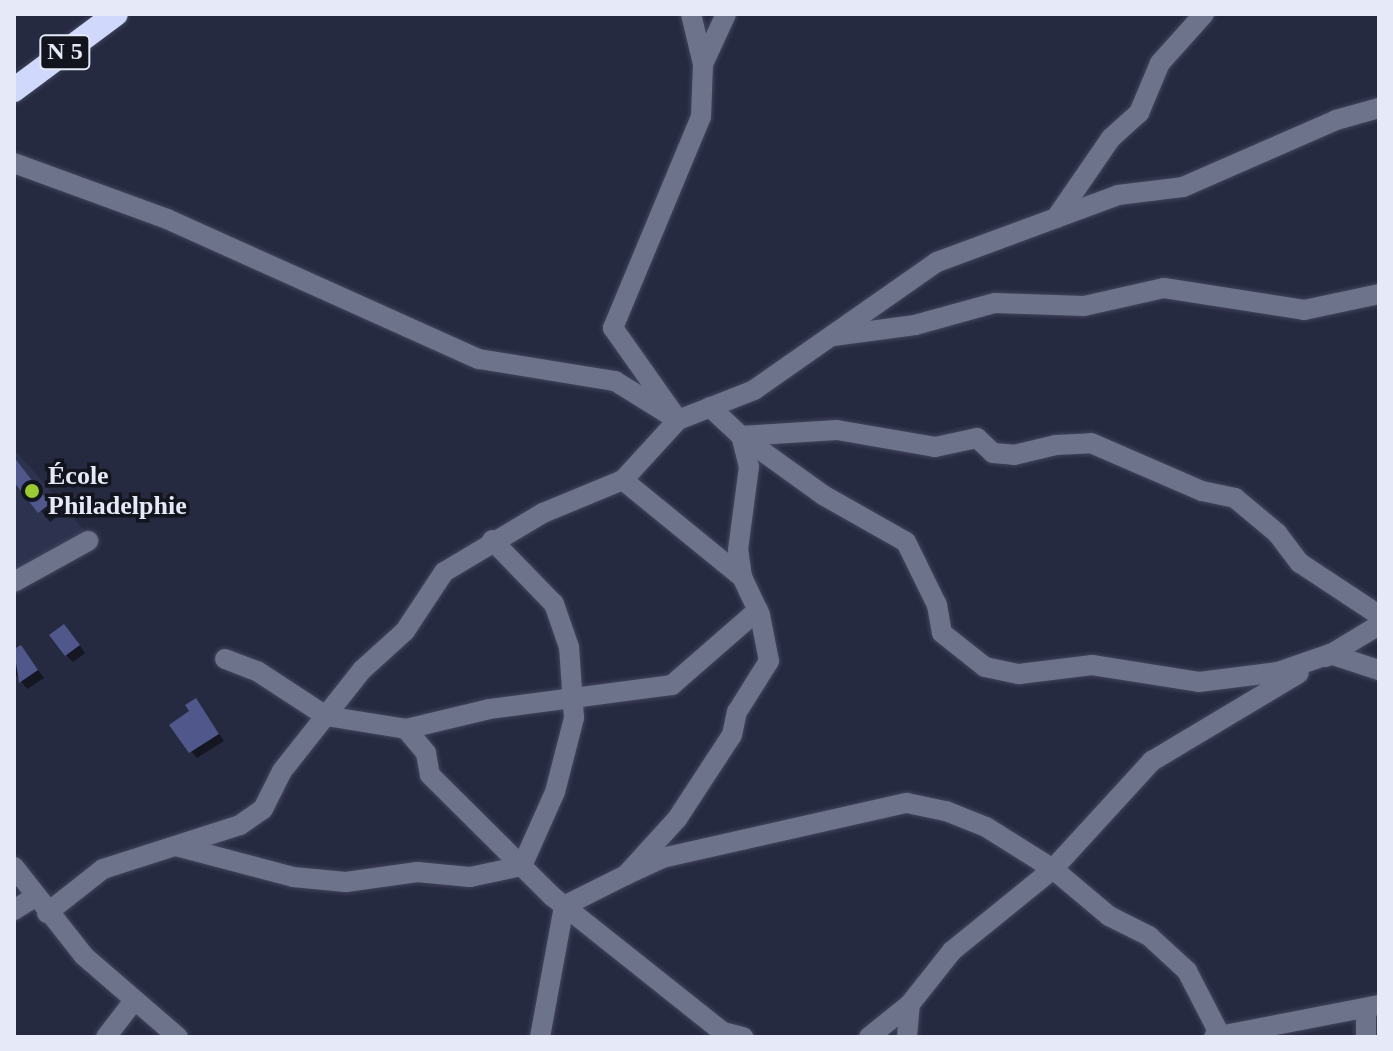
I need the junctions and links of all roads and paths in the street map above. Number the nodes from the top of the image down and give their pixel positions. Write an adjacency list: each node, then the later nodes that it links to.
1 (116, 14): 6 (highway, N 5)
2 (691, 14): 5 (street)
3 (726, 14): 5 (street)
4 (1204, 14): 9 (street)
5 (703, 64): 13 (street)
6 (14, 90)
7 (1379, 108): 9 (street)
8 (14, 163): 13 (street)
9 (1056, 218): 11 (street)
10 (1379, 294): 11 (street)
11 (829, 337): 12 (street)
12 (710, 407): 13 (street); 14 (street)
13 (678, 420): 15 (street)
14 (741, 436): 18 (street); 21 (street); 23 (street)
15 (623, 480): 16 (street); 18 (street)
16 (492, 540): 26 (street); 27 (street)
17 (88, 541): 19 (street)
18 (742, 577): 20 (street)
19 (14, 582)
20 (758, 610): 26 (street); 33 (street)
21 (1379, 615)
22 (1379, 625): 23 (street)
23 (1330, 654): 25 (street); 32 (street)
24 (225, 659): 27 (street)
25 (1379, 670)
26 (573, 701): 28 (street); 30 (street)
27 (326, 716): 28 (street); 29 (street)
28 (406, 729): 30 (street)
29 (175, 846): 30 (street); 34 (street)
30 (522, 866): 35 (street)
31 (14, 867): 34 (street)
32 (1053, 869): 33 (street); 38 (street); 40 (street)
33 (626, 875): 35 (street)
34 (41, 905): 36 (street); 37 (street)
35 (564, 906): 43 (street); 44 (street)
36 (14, 910)
37 (133, 1002): 41 (street); 42 (street)
38 (910, 1004): 45 (street); 46 (street)
39 (1372, 1007): 40 (street); 47 (street)
40 (1219, 1036)
41 (106, 1037)
42 (178, 1037)
43 (540, 1037)
44 (743, 1037)
45 (869, 1037)
46 (907, 1037)
47 (1366, 1037)

